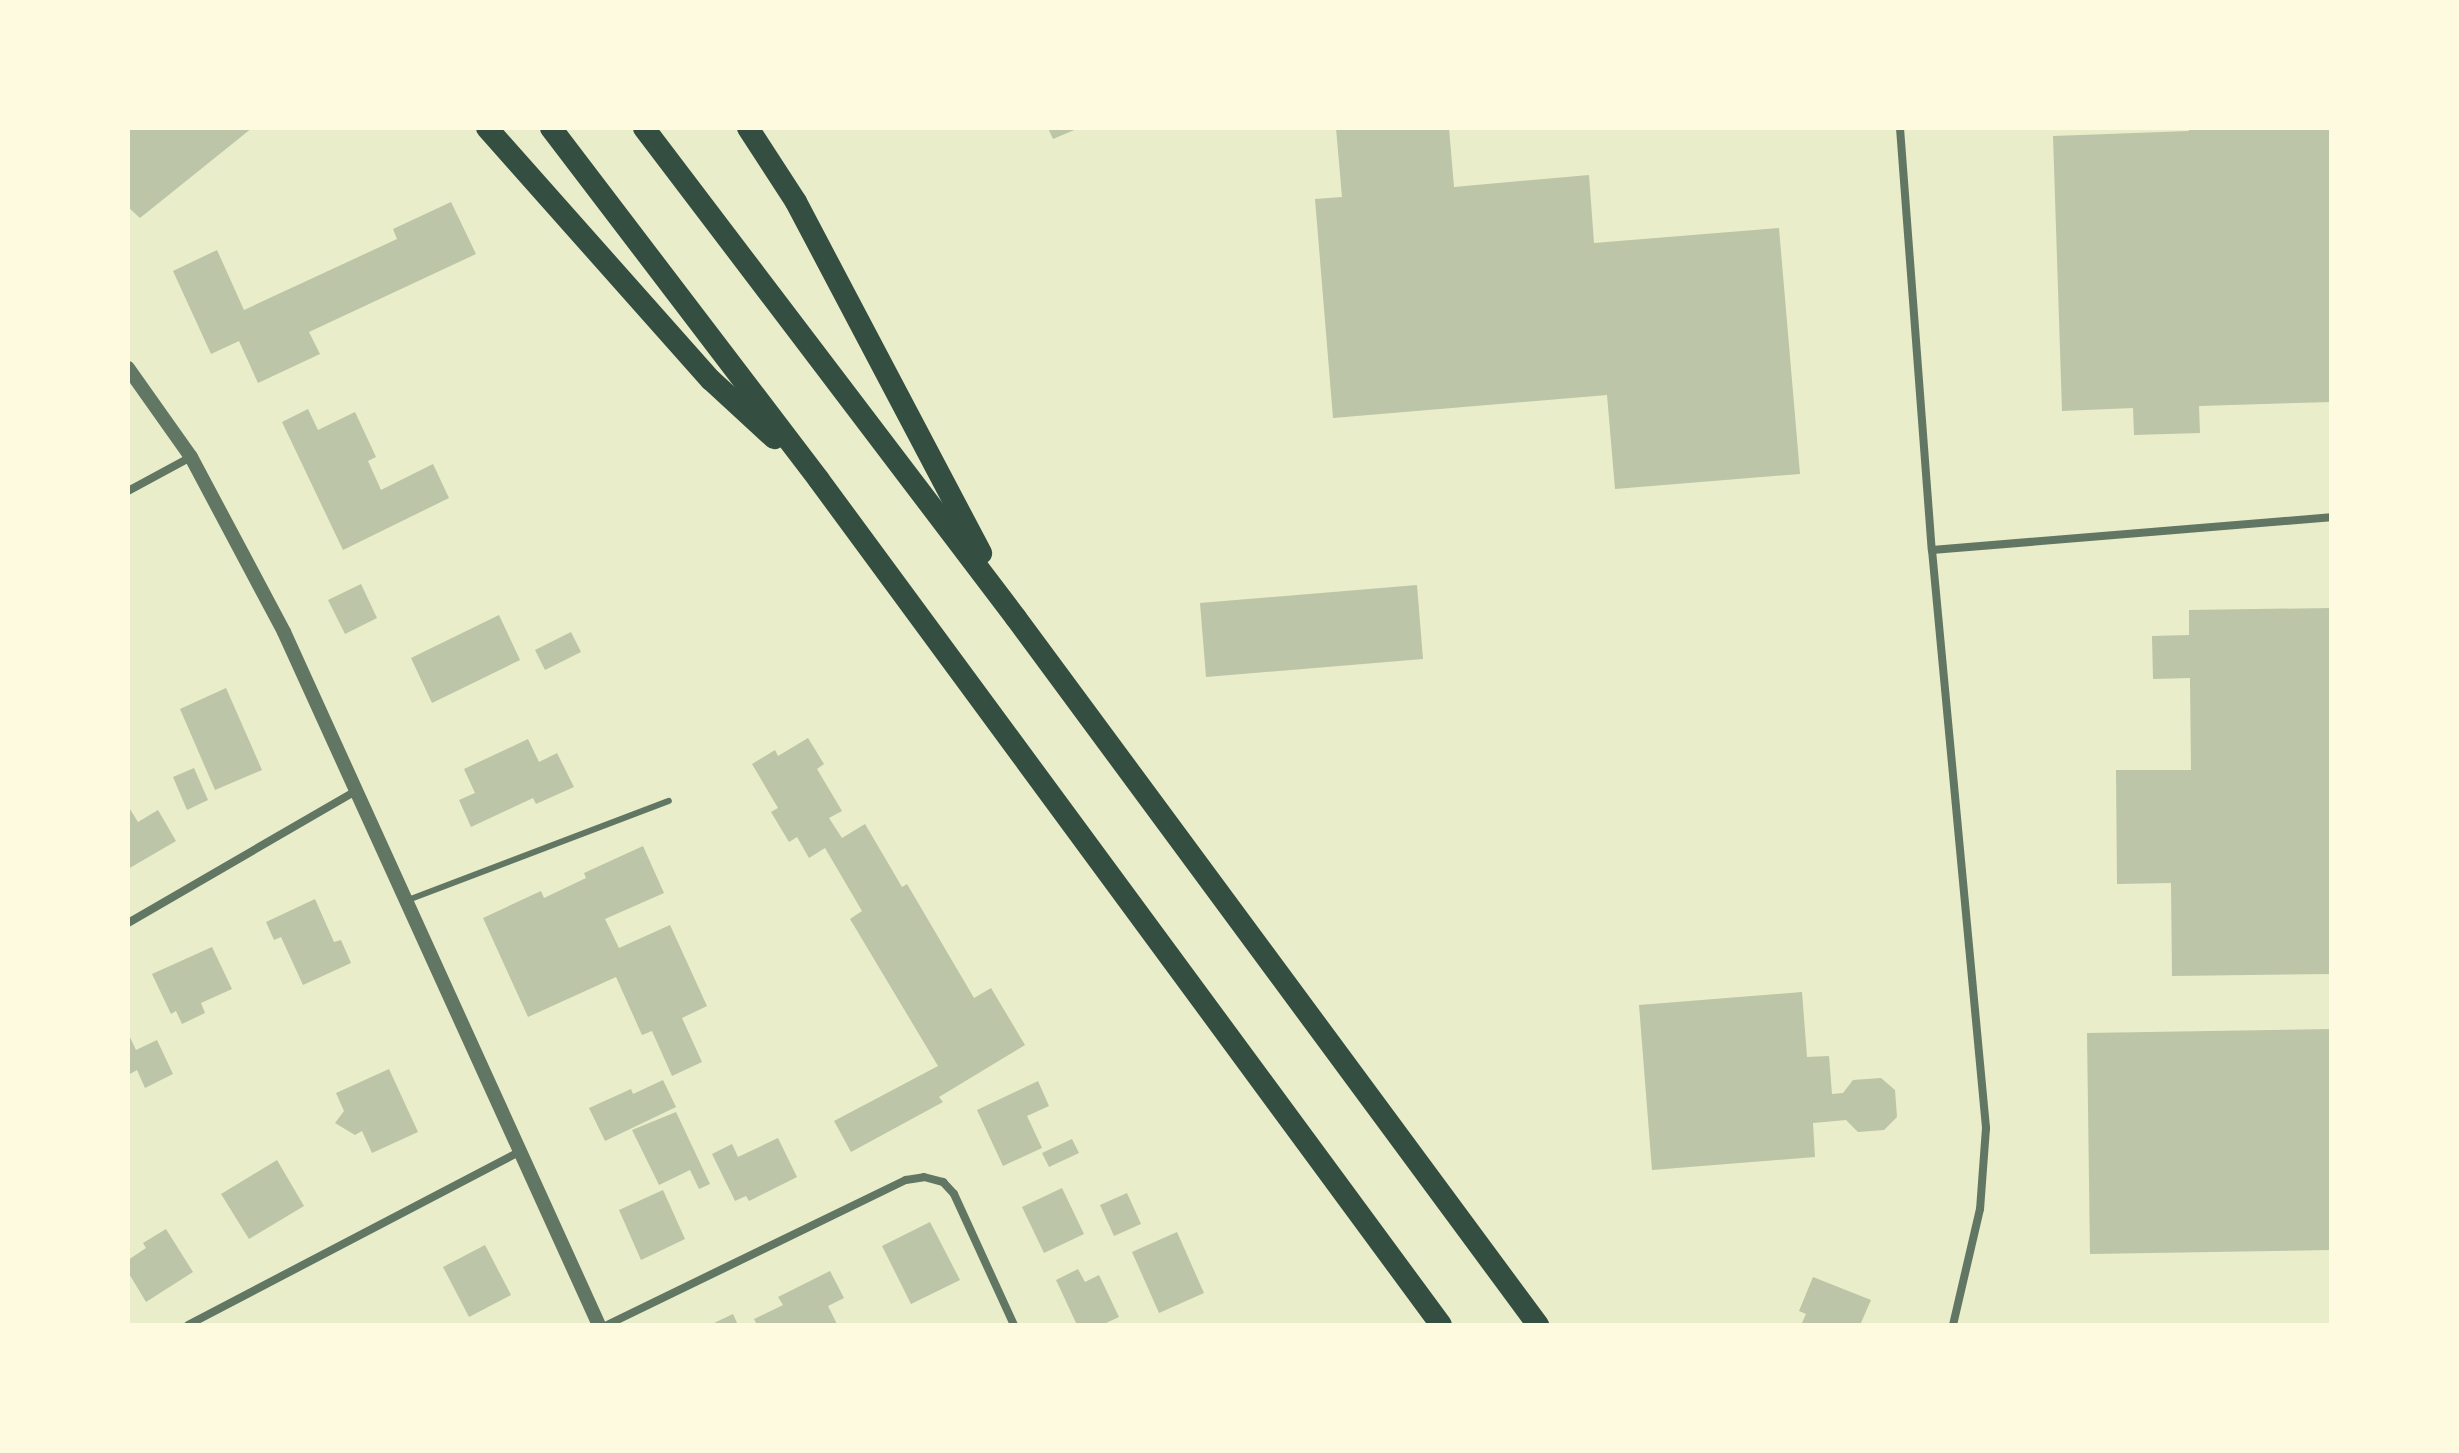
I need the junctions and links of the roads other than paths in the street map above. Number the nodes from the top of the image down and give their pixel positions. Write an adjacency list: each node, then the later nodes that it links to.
1 (487, 128): 8 (highway)
2 (551, 128): 8 (highway)
3 (644, 128): 12 (highway)
4 (748, 128): 12 (highway)
5 (1900, 128): 11 (street)
6 (128, 368): 7 (street)
7 (191, 457): 9 (street); 13 (street)
8 (819, 480): 24 (highway)
9 (128, 491)
10 (2331, 517): 11 (street)
11 (1932, 550): 26 (street)
12 (1016, 618): 25 (highway)
13 (358, 790): 15 (street); 16 (street)
14 (669, 801): 15 (lane)
15 (408, 900): 17 (street)
16 (128, 923)
17 (521, 1151): 18 (street); 21 (street)
18 (205, 1315): 19 (street); 20 (street)
19 (188, 1325)
20 (209, 1325)
21 (599, 1325)
22 (607, 1325): 23 (street)
23 (1014, 1325)
24 (1441, 1325)
25 (1538, 1325)
26 (1953, 1325)

